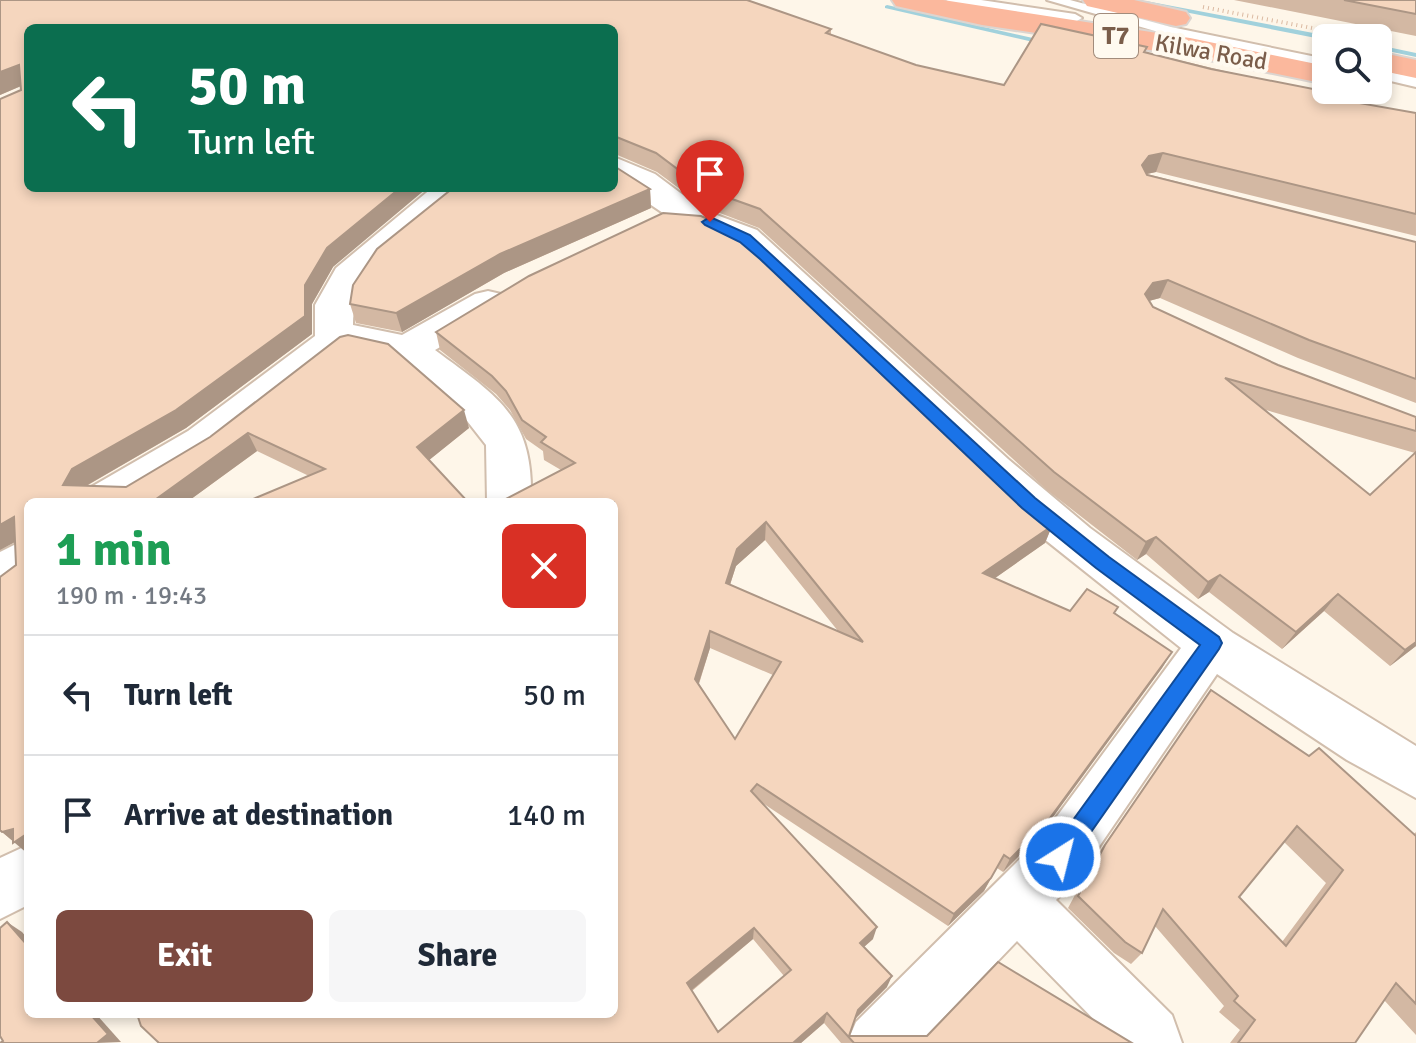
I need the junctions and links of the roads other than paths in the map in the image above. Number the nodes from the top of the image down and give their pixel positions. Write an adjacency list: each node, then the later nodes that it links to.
1 (906, 0): 10 (highway, Kilwa Road / T7)
2 (953, 0): 5 (lane)
3 (1054, 0): 5 (lane)
4 (1097, 0): 6 (highway, Kilwa Road / T7)
5 (1169, 31): 7 (lane)
6 (1312, 47)
7 (1312, 60)
8 (1392, 64): 9 (highway)
9 (1416, 69)
10 (1312, 72)
11 (1392, 77): 12 (lane)
12 (1416, 82)
13 (1392, 88): 14 (highway)
14 (1416, 93)
15 (618, 169): 17 (street)
16 (447, 192): 20 (street)
17 (691, 218): 18 (street); 26 (street)
18 (635, 228)
19 (518, 284): 21 (street)
20 (334, 341): 21 (street); 22 (street)
21 (407, 349): 23 (street)
22 (108, 498)
23 (509, 498)
24 (24, 559): 25 (street)
25 (0, 578)
26 (1212, 643): 27 (street); 30 (street)
27 (1416, 774)
28 (24, 875): 29 (street)
29 (0, 891)
30 (1018, 903): 31 (street); 32 (street)
31 (877, 1043)
32 (1152, 1043)

